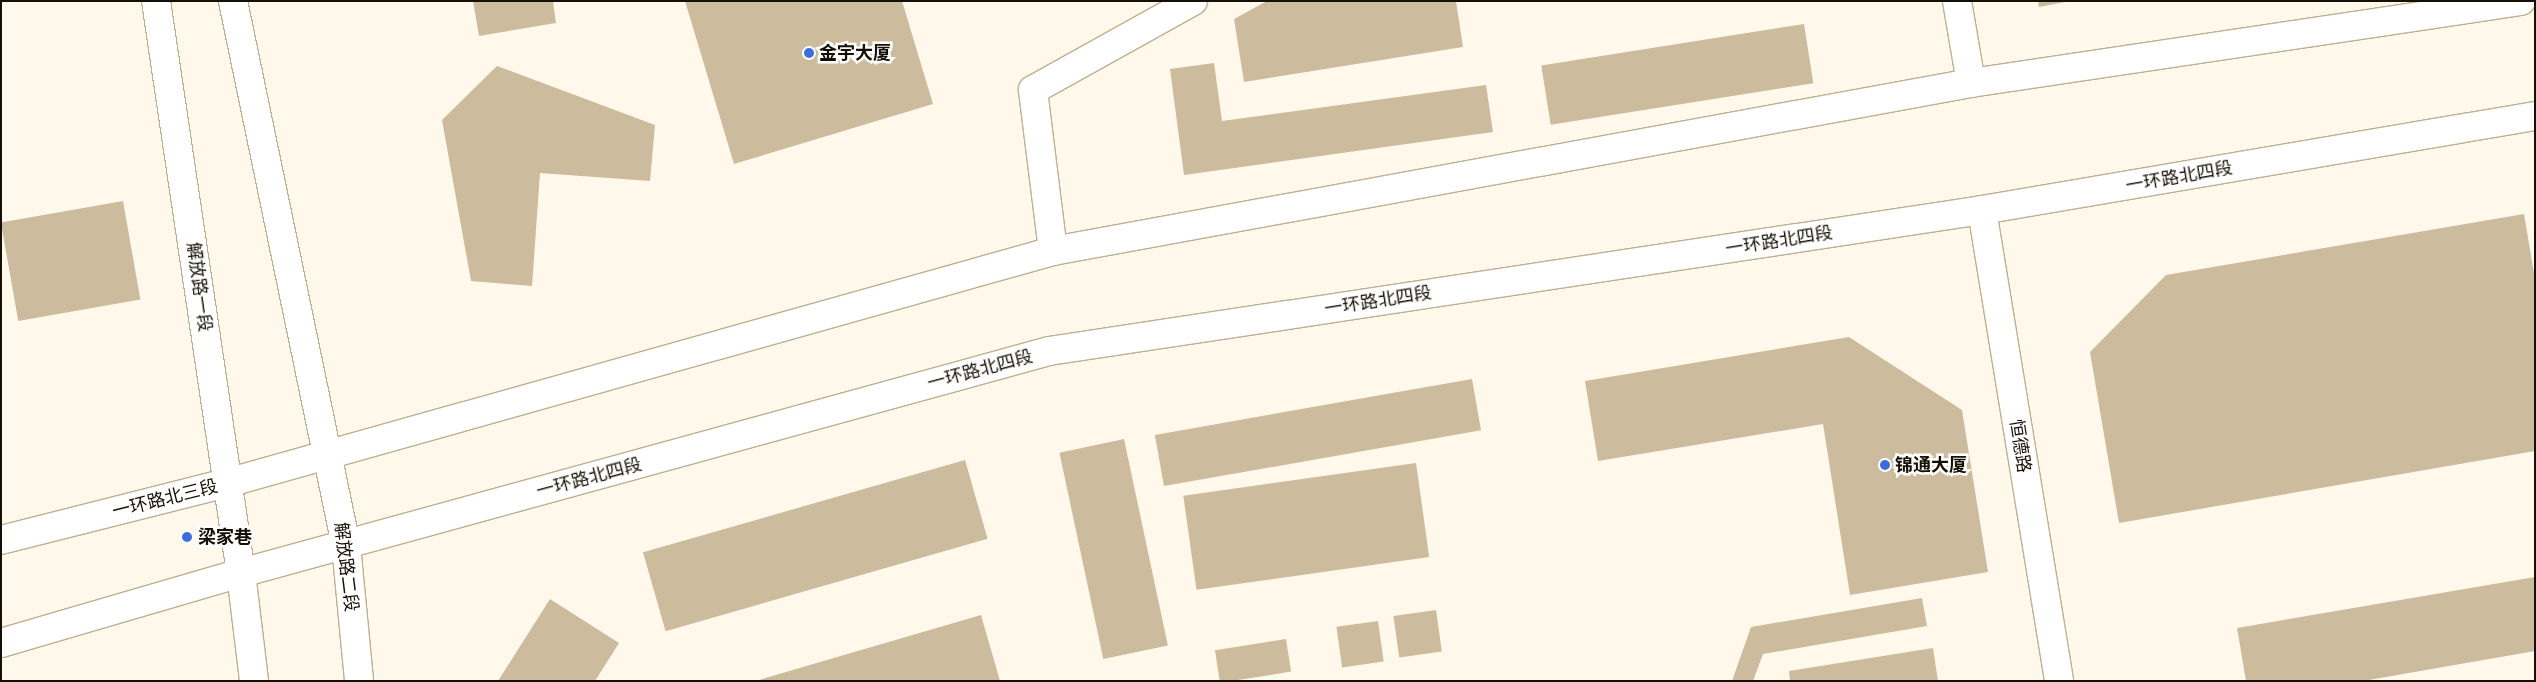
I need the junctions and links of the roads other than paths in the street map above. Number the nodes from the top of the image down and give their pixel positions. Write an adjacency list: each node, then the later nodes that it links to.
1 (156, 1): 11 (main road, 解放路一段)
2 (232, 1): 10 (main road)
3 (1193, 1): 9 (main road)
4 (1958, 1): 6 (main road)
5 (2521, 1): 6 (main road)
6 (1971, 83): 9 (main road)
7 (2535, 116): 8 (main road, 一环路北四段)
8 (1982, 210): 13 (main road, 一环路北四段); 18 (main road, 恒德路)
9 (1053, 251): 10 (main road)
10 (328, 453): 11 (main road, 一环路北三段); 13 (main road, 解放路二段)
11 (227, 483): 12 (main road, 一环路北三段); 14 (main road, 解放路一段)
12 (1, 540)
13 (346, 545): 14 (main road, 一环路北四段); 17 (main road, 解放路二段)
14 (241, 573): 15 (main road); 16 (main road)
15 (1, 643)
16 (254, 681)
17 (359, 681)
18 (2059, 681)

